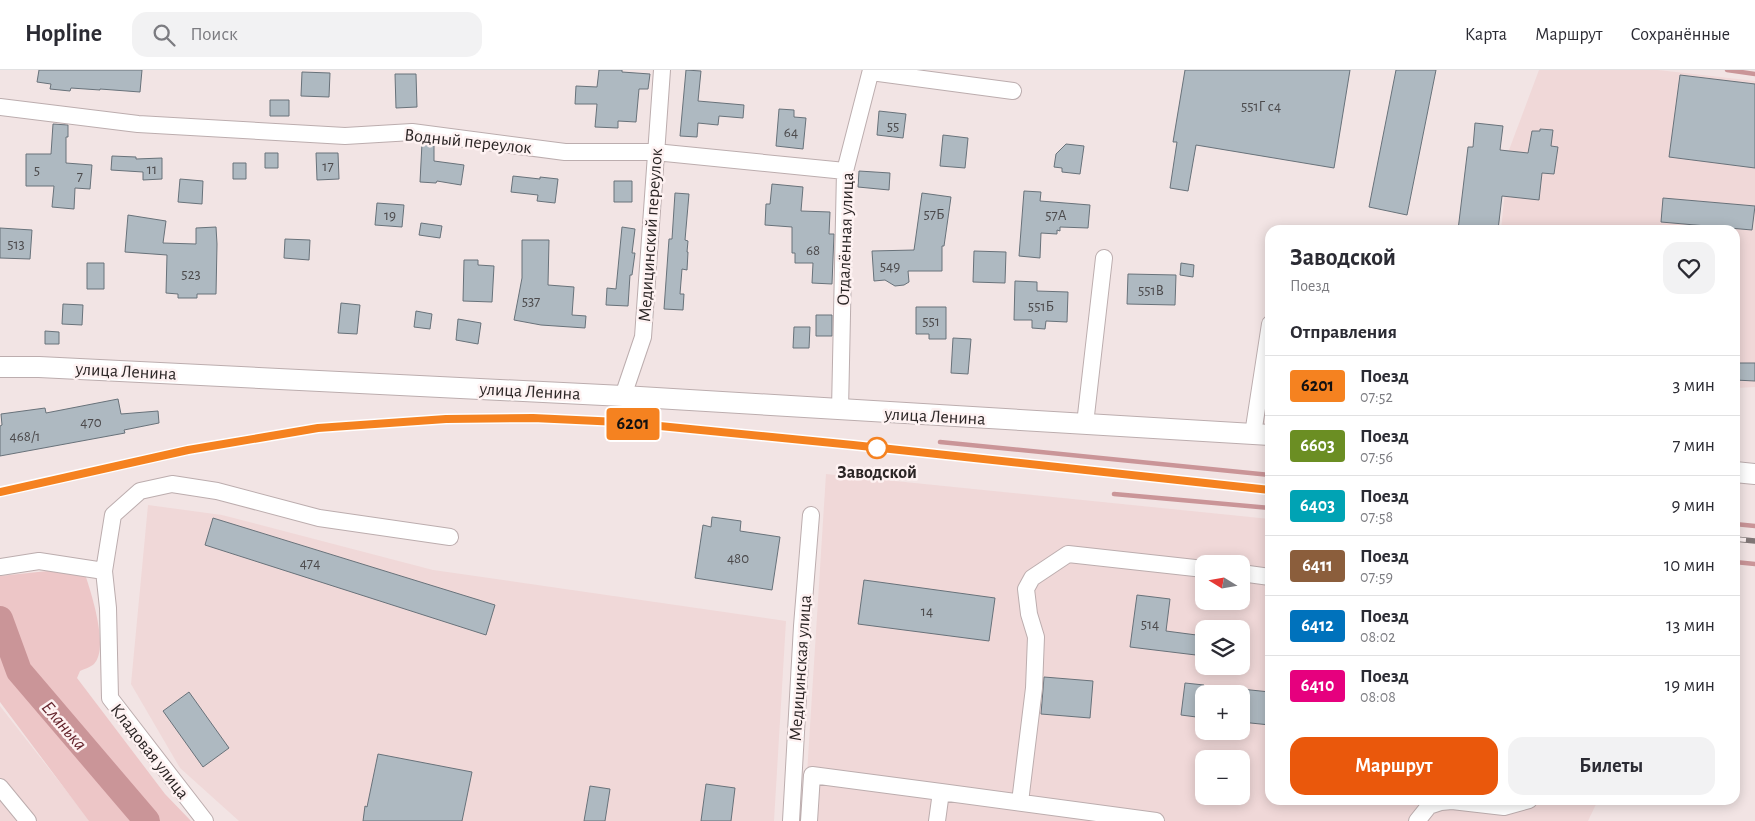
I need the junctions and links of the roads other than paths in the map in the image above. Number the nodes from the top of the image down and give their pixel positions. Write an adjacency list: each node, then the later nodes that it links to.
1 (662, 70): 5 (street, Медицинский переулок)
2 (871, 71): 3 (street); 6 (street, Отдалённая улица)
3 (1013, 91)
4 (0, 108): 5 (street, Водный переулок)
5 (655, 152): 6 (street, Водный переулок); 10 (street, Медицинский переулок)
6 (845, 171): 11 (street, Отдалённая улица)
7 (1104, 258): 12 (street)
8 (0, 367): 10 (main road, улица Ленина)
9 (1265, 393): 13 (street)
10 (623, 396): 11 (main road, улица Ленина)
11 (840, 410): 12 (main road, улица Ленина)
12 (1085, 424): 13 (main road, улица Ленина)
13 (1262, 435)
14 (1740, 472): 15 (main road)
15 (1755, 474)
16 (811, 515): 31 (street, Медицинская улица)
17 (450, 537): 20 (street, Кладовая улица)
18 (0, 567): 20 (street)
19 (1195, 568): 25 (street)
20 (104, 571): 30 (street, Кладовая улица)
21 (1250, 574): 22 (street)
22 (1265, 576)
23 (0, 787): 29 (street)
24 (941, 792): 25 (street); 32 (street); 33 (street)
25 (1020, 802): 34 (street)
26 (1432, 805): 35 (street)
27 (1494, 805): 28 (street)
28 (1508, 805)
29 (28, 821)
30 (204, 821)
31 (790, 821)
32 (809, 821)
33 (937, 821)
34 (1156, 821)
35 (1417, 821)

